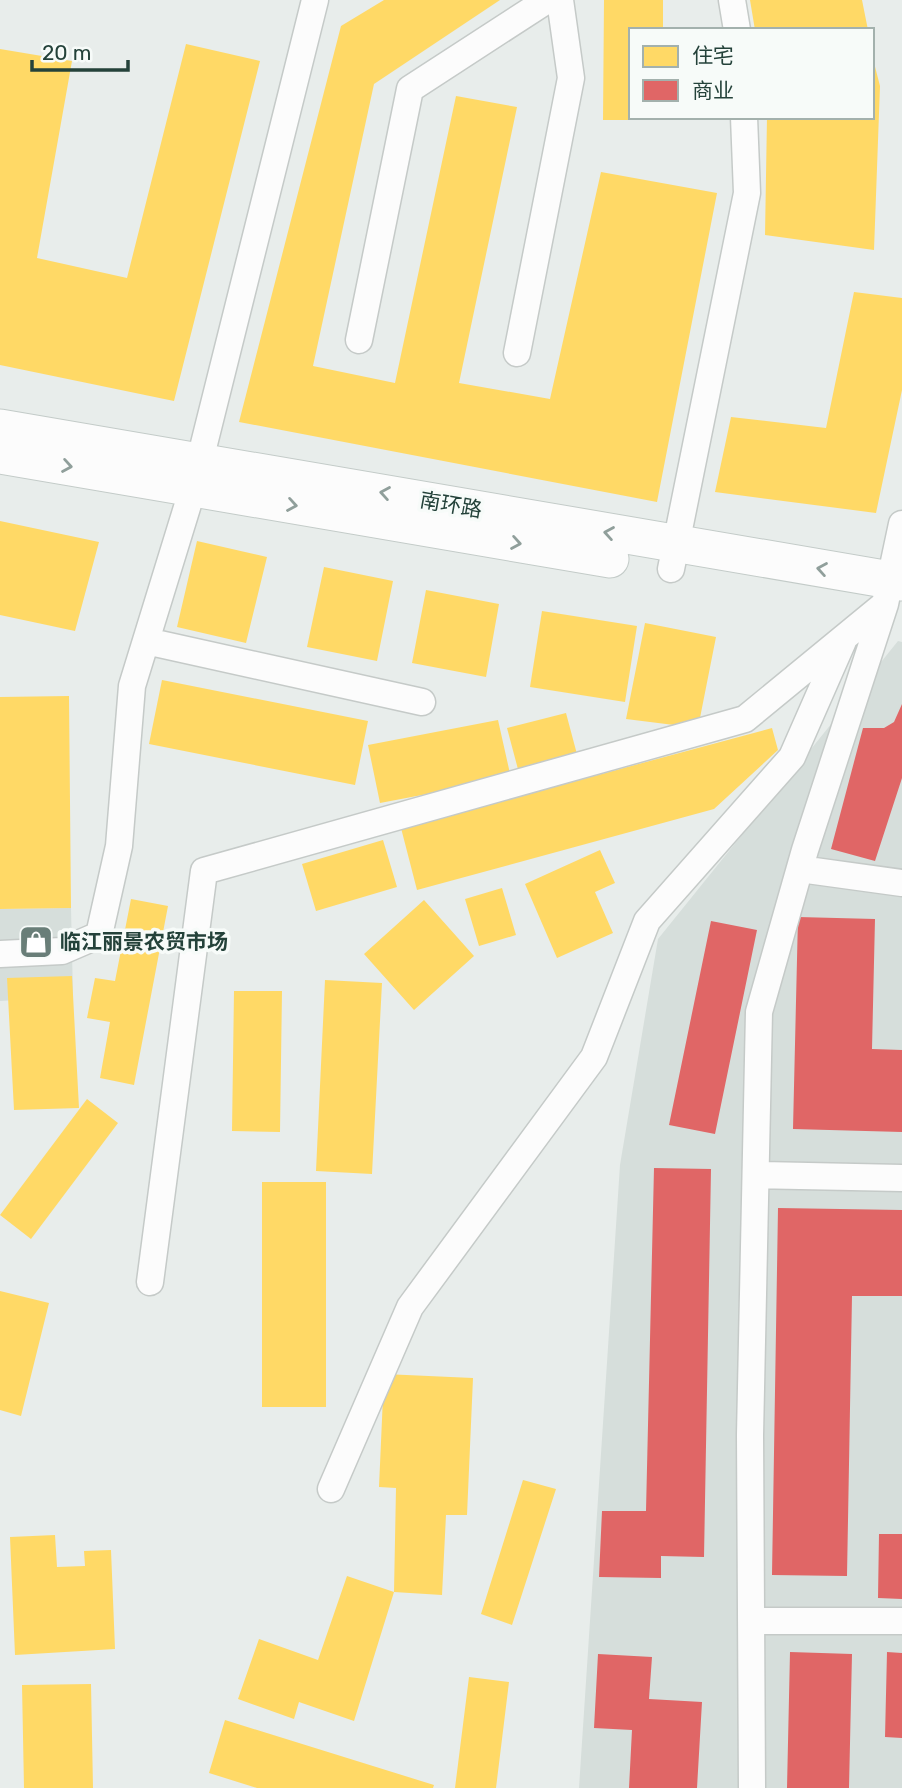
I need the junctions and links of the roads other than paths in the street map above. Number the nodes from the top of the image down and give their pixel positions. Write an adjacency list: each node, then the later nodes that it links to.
1 (316, 0): 11 (street)
2 (547, 0): 7 (street)
3 (560, 0): 8 (street)
4 (732, 0): 5 (street)
5 (737, 28)
6 (744, 119): 13 (street)
7 (359, 340)
8 (517, 353)
9 (0, 428): 11 (main road, 南环路)
10 (0, 455): 11 (main road, 南环路, one-way to 11)
11 (196, 474): 13 (main road, 南环路); 16 (street)
12 (902, 524): 14 (street)
13 (674, 557): 14 (main road, 南环路)
14 (895, 593): 15 (street); 18 (street)
15 (845, 636): 23 (street); 24 (street)
16 (146, 641): 17 (street); 20 (street)
17 (422, 702)
18 (800, 869): 19 (street); 21 (street)
19 (902, 883)
20 (0, 954)
21 (756, 1175): 22 (street); 25 (street)
22 (902, 1178)
23 (150, 1282)
24 (331, 1489)
25 (751, 1621): 26 (street); 27 (street)
26 (902, 1621)
27 (752, 1788)

